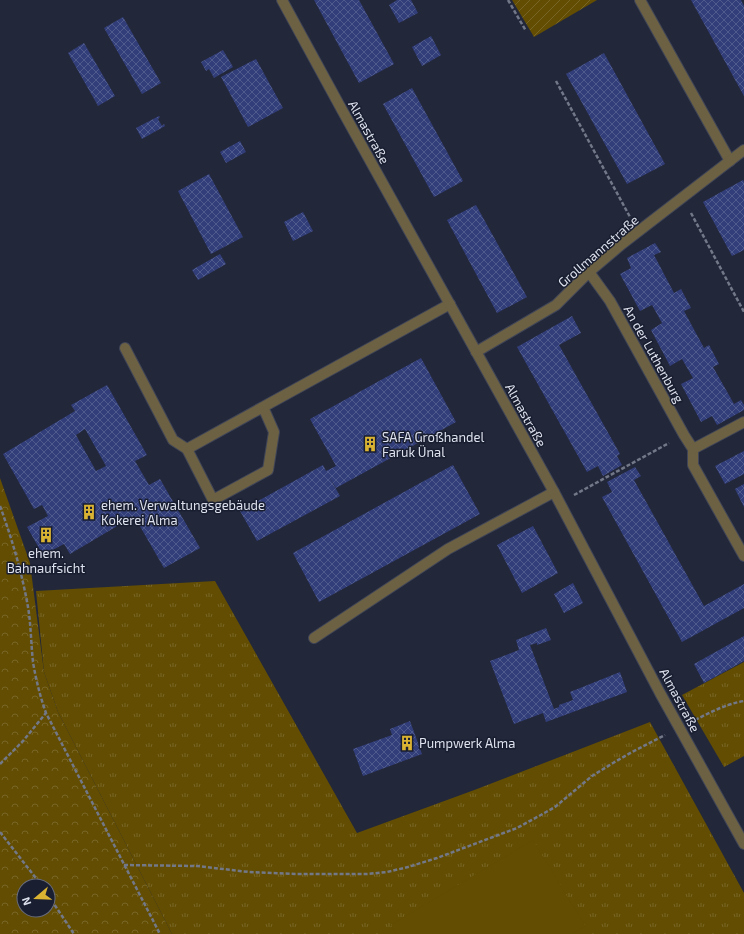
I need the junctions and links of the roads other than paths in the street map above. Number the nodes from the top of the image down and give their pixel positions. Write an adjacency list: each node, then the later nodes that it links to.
1 (282, 0): 6 (street, Almastraße)
2 (640, 0): 4 (street)
3 (744, 150): 4 (street, Grollmannstraße)
4 (730, 161): 5 (street, Grollmannstraße)
5 (589, 272): 8 (street, Grollmannstraße); 12 (street, An der Luthenburg)
6 (450, 304): 8 (street, Almastraße); 9 (street)
7 (125, 348): 11 (street)
8 (476, 352): 13 (street, Almastraße)
9 (263, 407): 11 (street); 11 (street)
10 (744, 422): 12 (street)
11 (187, 449)
12 (693, 449): 14 (street, An der Luthenburg)
13 (554, 492): 15 (street); 16 (street, Almastraße)
14 (744, 556)
15 (314, 638)
16 (744, 844)

